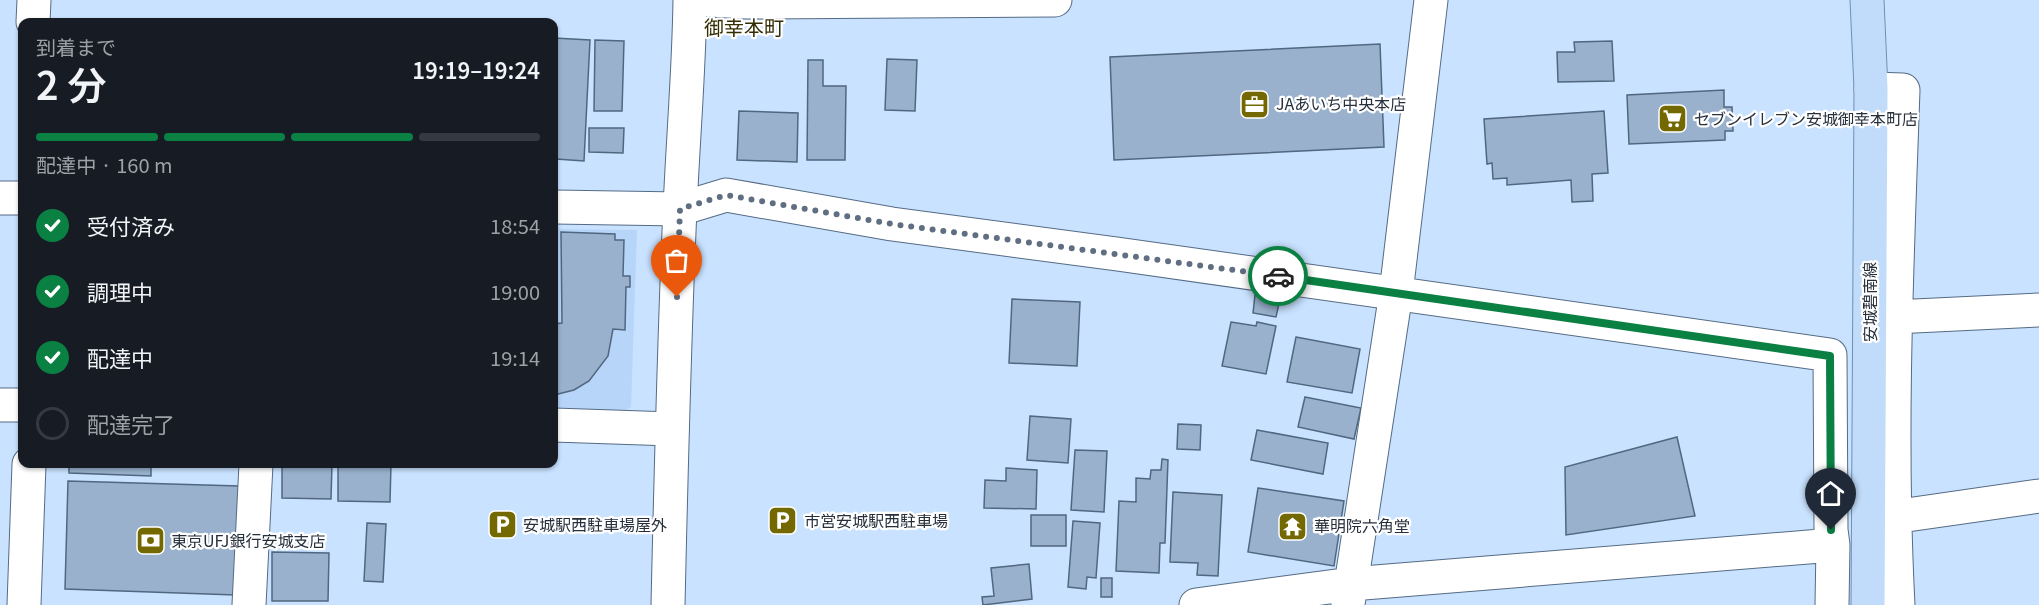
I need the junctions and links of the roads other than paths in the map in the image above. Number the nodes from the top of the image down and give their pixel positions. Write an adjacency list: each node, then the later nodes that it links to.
1 (34, 0): 7 (street)
2 (690, 0): 12 (street)
3 (709, 0): 4 (street)
4 (1055, 0)
5 (1431, 0): 13 (street)
6 (1867, 0): 8 (main road, 安城碧南線)
7 (33, 18)
8 (1871, 89): 15 (street); 31 (main road, 安城碧南線)
9 (0, 198): 10 (street)
10 (18, 198)
11 (558, 207): 12 (street)
12 (680, 209): 13 (street); 19 (street)
13 (1396, 293): 24 (street); 25 (street)
14 (2039, 309): 15 (street)
15 (1894, 317): 23 (street)
16 (0, 405): 17 (street)
17 (18, 405)
18 (558, 425): 19 (street)
19 (672, 429): 28 (street)
20 (29, 468): 26 (street)
21 (256, 468): 27 (street)
22 (2039, 496): 23 (street)
23 (1893, 517): 32 (street)
24 (1833, 545): 25 (street); 30 (street)
25 (1350, 594): 29 (street)
26 (24, 605)
27 (249, 605)
28 (668, 605)
29 (1196, 605)
30 (1832, 605)
31 (1868, 605)
32 (1898, 605)

